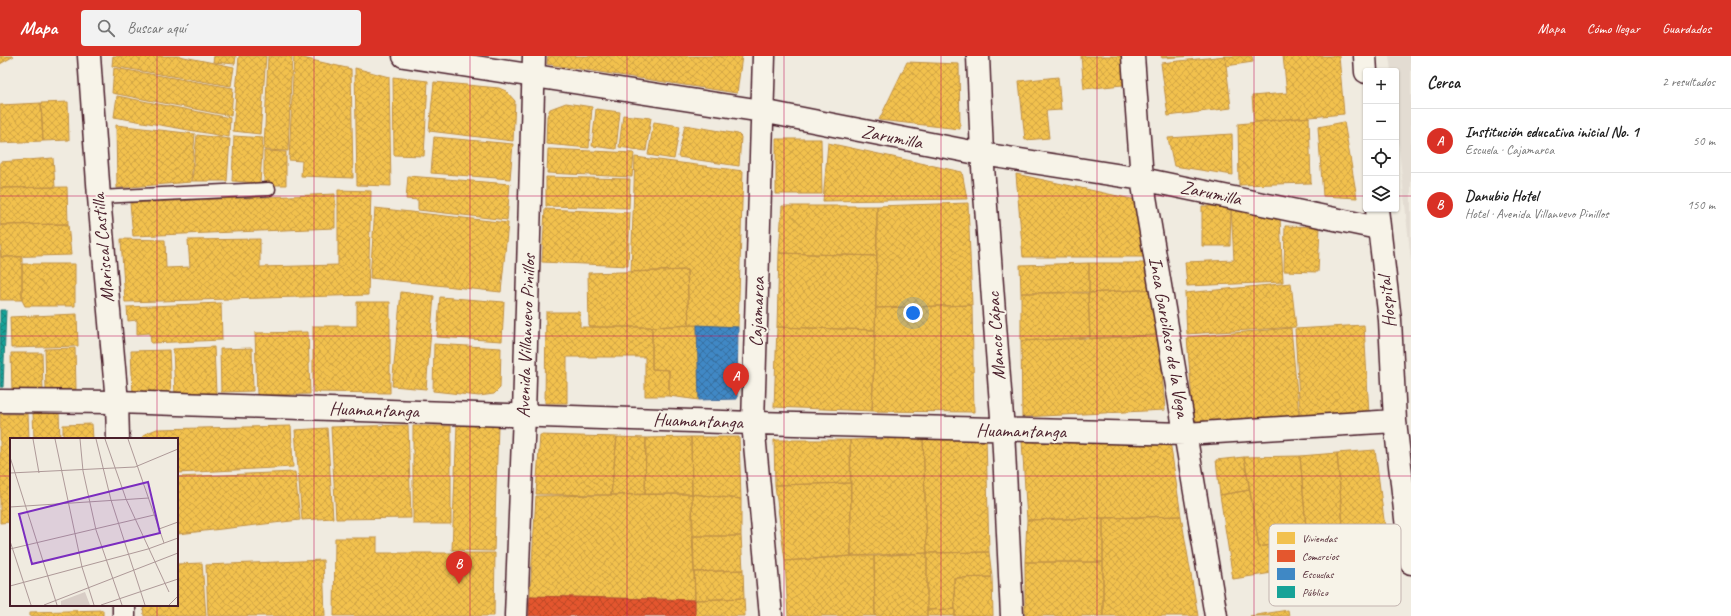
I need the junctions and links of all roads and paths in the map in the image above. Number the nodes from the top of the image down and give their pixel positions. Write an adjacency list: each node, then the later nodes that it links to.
1 (90, 56): 13 (street, Mariscal Castilla)
2 (404, 56): 7 (street, Zarumilla)
3 (764, 56): 9 (street, Cajamarca)
4 (978, 56): 10 (street, Manco Cápac)
5 (1133, 56): 11 (street, Inca Garcilaso de la Vega)
6 (1365, 56): 8 (street)
7 (534, 66): 9 (street, Zarumilla); 17 (street, Avenida Villanuevo Pinillos)
8 (1366, 68)
9 (762, 111): 10 (street, Zarumilla); 19 (street, Cajamarca)
10 (982, 154): 11 (street, Zarumilla); 20 (street, Manco Cápac)
11 (1142, 179): 14 (street, Zarumilla); 21 (street, Inca Garcilaso de la Vega)
12 (269, 189): 13 (lane)
13 (99, 197): 16 (street, Mariscal Castilla)
14 (1378, 218): 18 (street, Hospital)
15 (0, 401): 16 (street, Huamantanga)
16 (117, 402): 17 (street, Huamantanga); 22 (street, Mariscal Castilla)
17 (524, 414): 19 (street, Huamantanga); 24 (street, Avenida Villanuevo Pinillos)
18 (1395, 420): 21 (street, Huamantanga); 23 (street, Hospital)
19 (753, 423): 20 (street, Huamantanga); 25 (street, Cajamarca)
20 (1003, 430): 21 (street, Huamantanga); 26 (street, Manco Cápac)
21 (1185, 434): 27 (street, Inca Garcilaso de la Vega)
22 (118, 438)
23 (1411, 563)
24 (516, 616)
25 (771, 616)
26 (1012, 616)
27 (1216, 616)

